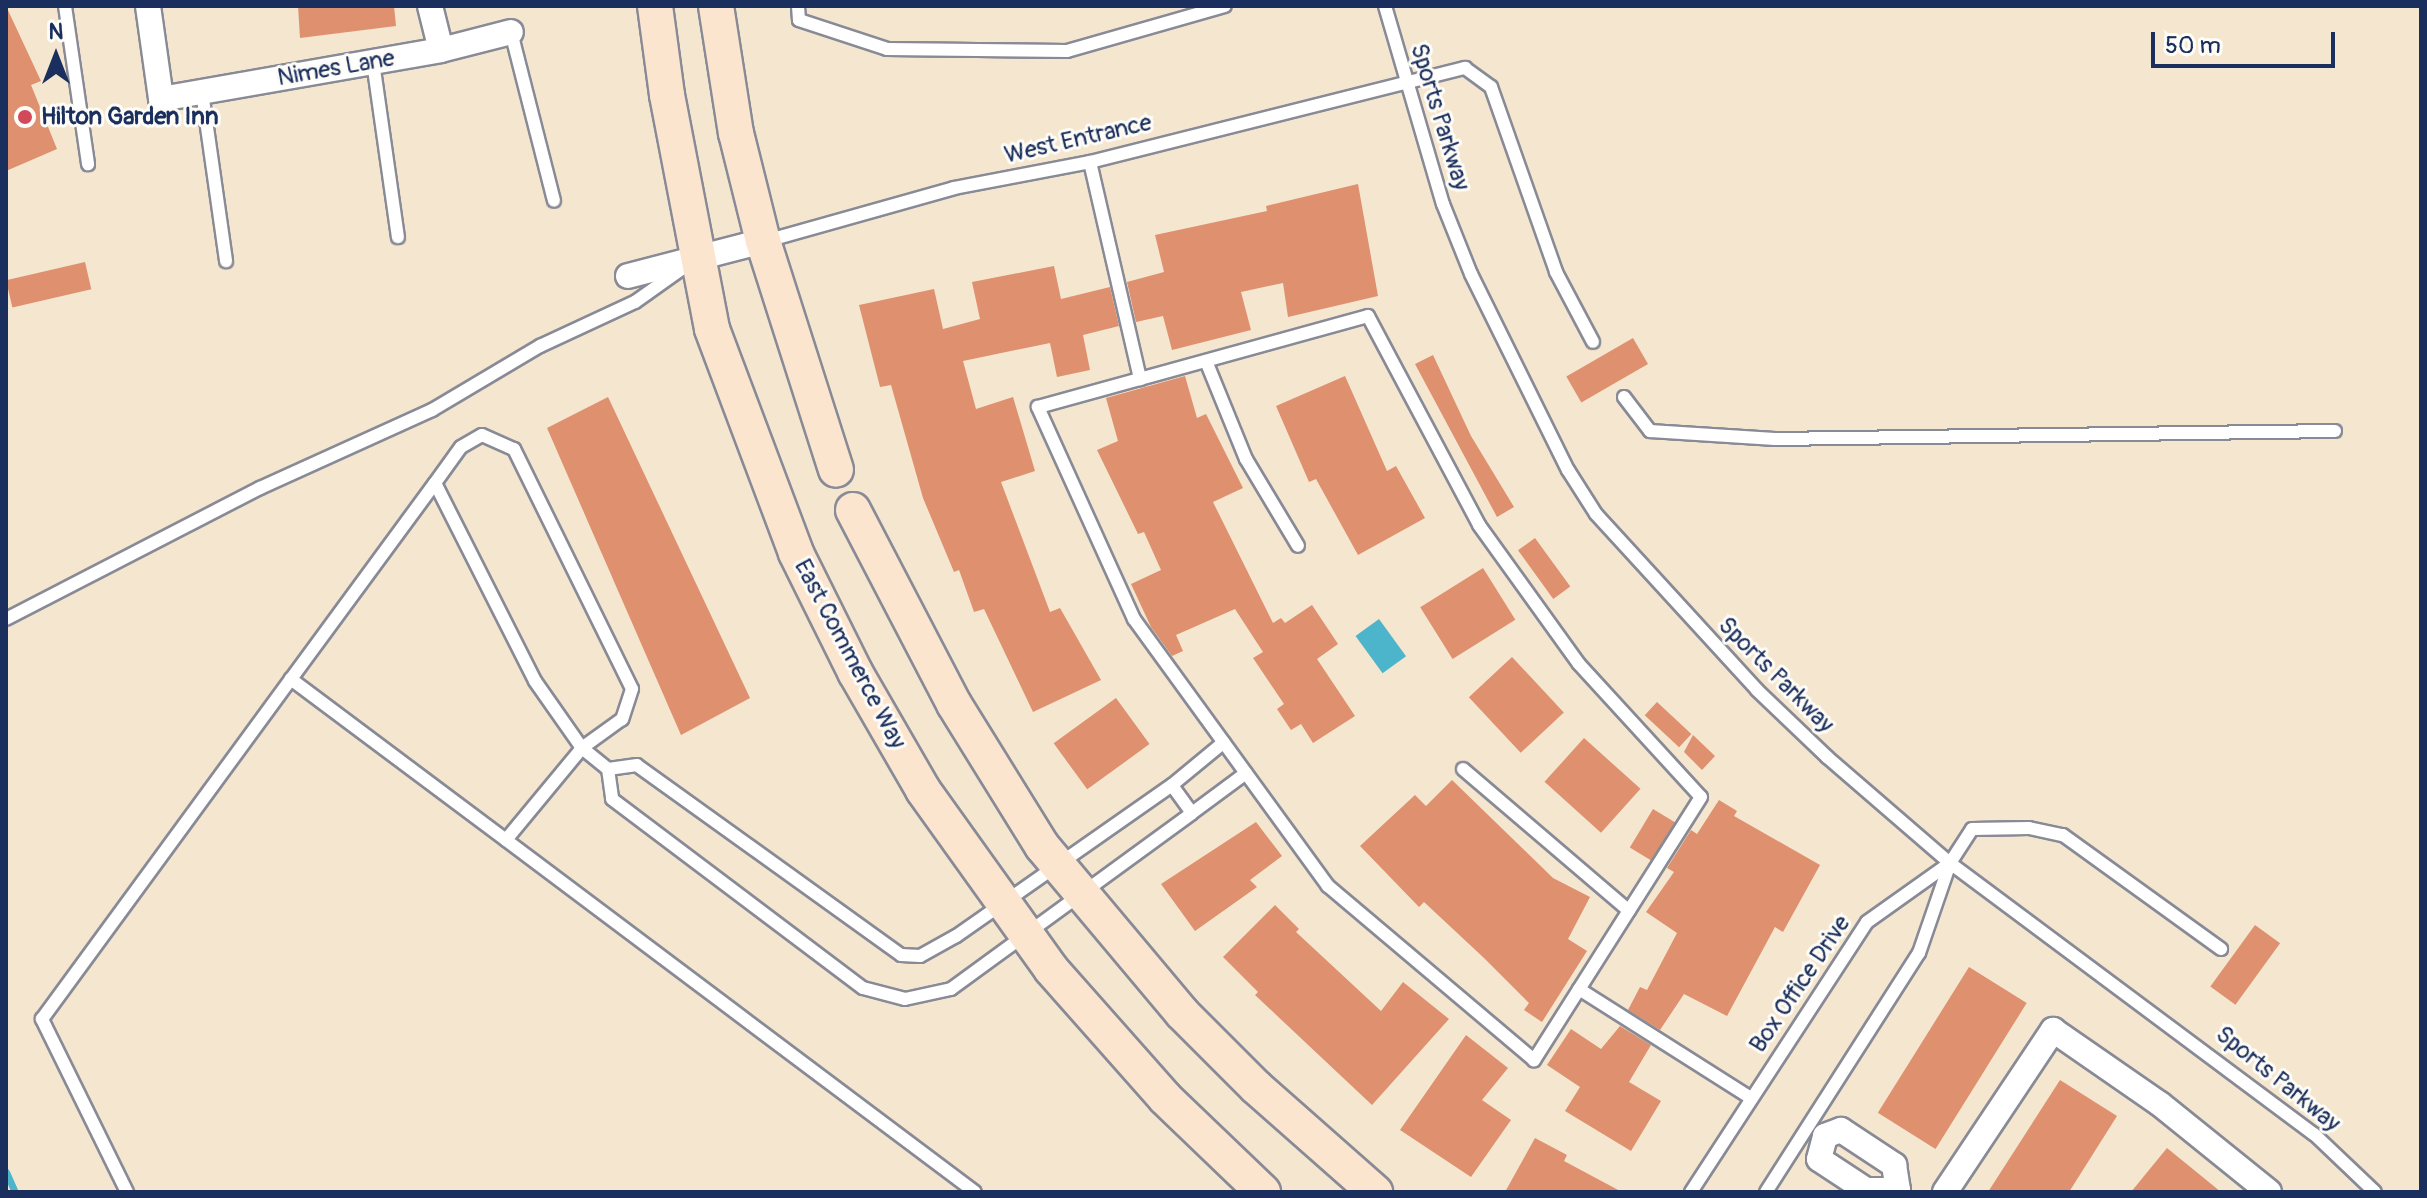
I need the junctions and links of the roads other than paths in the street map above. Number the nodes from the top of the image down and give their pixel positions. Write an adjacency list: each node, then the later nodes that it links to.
1 (65, 6): 15 (lane)
2 (148, 6): 13 (street, Nimes Lane)
3 (430, 6): 10 (street)
4 (655, 6): 19 (main road, East Commerce Way)
5 (716, 6): 18 (main road)
6 (798, 6): 7 (lane)
7 (1224, 6)
8 (1385, 6): 12 (lane, Sports Parkway)
9 (511, 32): 10 (street, Nimes Lane); 16 (lane)
10 (441, 50): 11 (street, Nimes Lane)
11 (373, 62): 13 (street, Nimes Lane); 17 (lane)
12 (1404, 80): 14 (lane, West Entrance); 22 (lane, West Entrance); 41 (lane, Sports Parkway)
13 (202, 92): 20 (lane)
14 (1090, 162): 18 (lane, West Entrance); 24 (lane)
15 (88, 164)
16 (554, 201)
17 (398, 237)
18 (763, 241): 19 (street); 27 (main road)
19 (699, 258): 21 (street); 31 (lane); 44 (main road, East Commerce Way)
20 (226, 261)
21 (628, 276)
22 (1593, 342)
23 (1206, 361): 24 (lane); 30 (lane); 45 (lane)
24 (1140, 379): 33 (lane)
25 (1624, 397): 26 (lane)
26 (2335, 431)
27 (836, 470)
28 (435, 483): 32 (lane); 34 (lane); 34 (lane)
29 (853, 510): 42 (main road)
30 (1298, 546)
31 (6, 619)
32 (291, 679): 40 (lane); 53 (lane)
33 (1224, 742): 37 (lane); 38 (lane)
34 (582, 748): 35 (lane); 40 (lane)
35 (608, 769): 44 (lane); 46 (lane)
36 (1463, 769): 45 (lane)
37 (1246, 773): 39 (lane); 48 (lane)
38 (1172, 785): 39 (lane); 42 (lane)
39 (1192, 813): 43 (lane)
40 (506, 840): 54 (lane)
41 (1950, 863): 47 (lane); 49 (lane, Box Office Drive); 50 (lane); 60 (lane, Sports Parkway)
42 (1059, 867): 43 (main road); 44 (lane)
43 (1082, 895): 46 (lane); 56 (main road)
44 (1004, 904): 46 (main road, East Commerce Way)
45 (1629, 911): 48 (lane)
46 (1026, 934): 55 (main road, East Commerce Way)
47 (2221, 949)
48 (1579, 989): 49 (lane)
49 (1751, 1098): 57 (lane, Box Office Drive)
50 (1816, 1131): 52 (street); 52 (street); 58 (lane)
51 (2261, 1189): 59 (street)
52 (1899, 1191)
53 (127, 1192)
54 (975, 1192)
55 (1263, 1192)
56 (1375, 1192)
57 (1691, 1192)
58 (1766, 1192)
59 (1945, 1192)
60 (2375, 1192)

